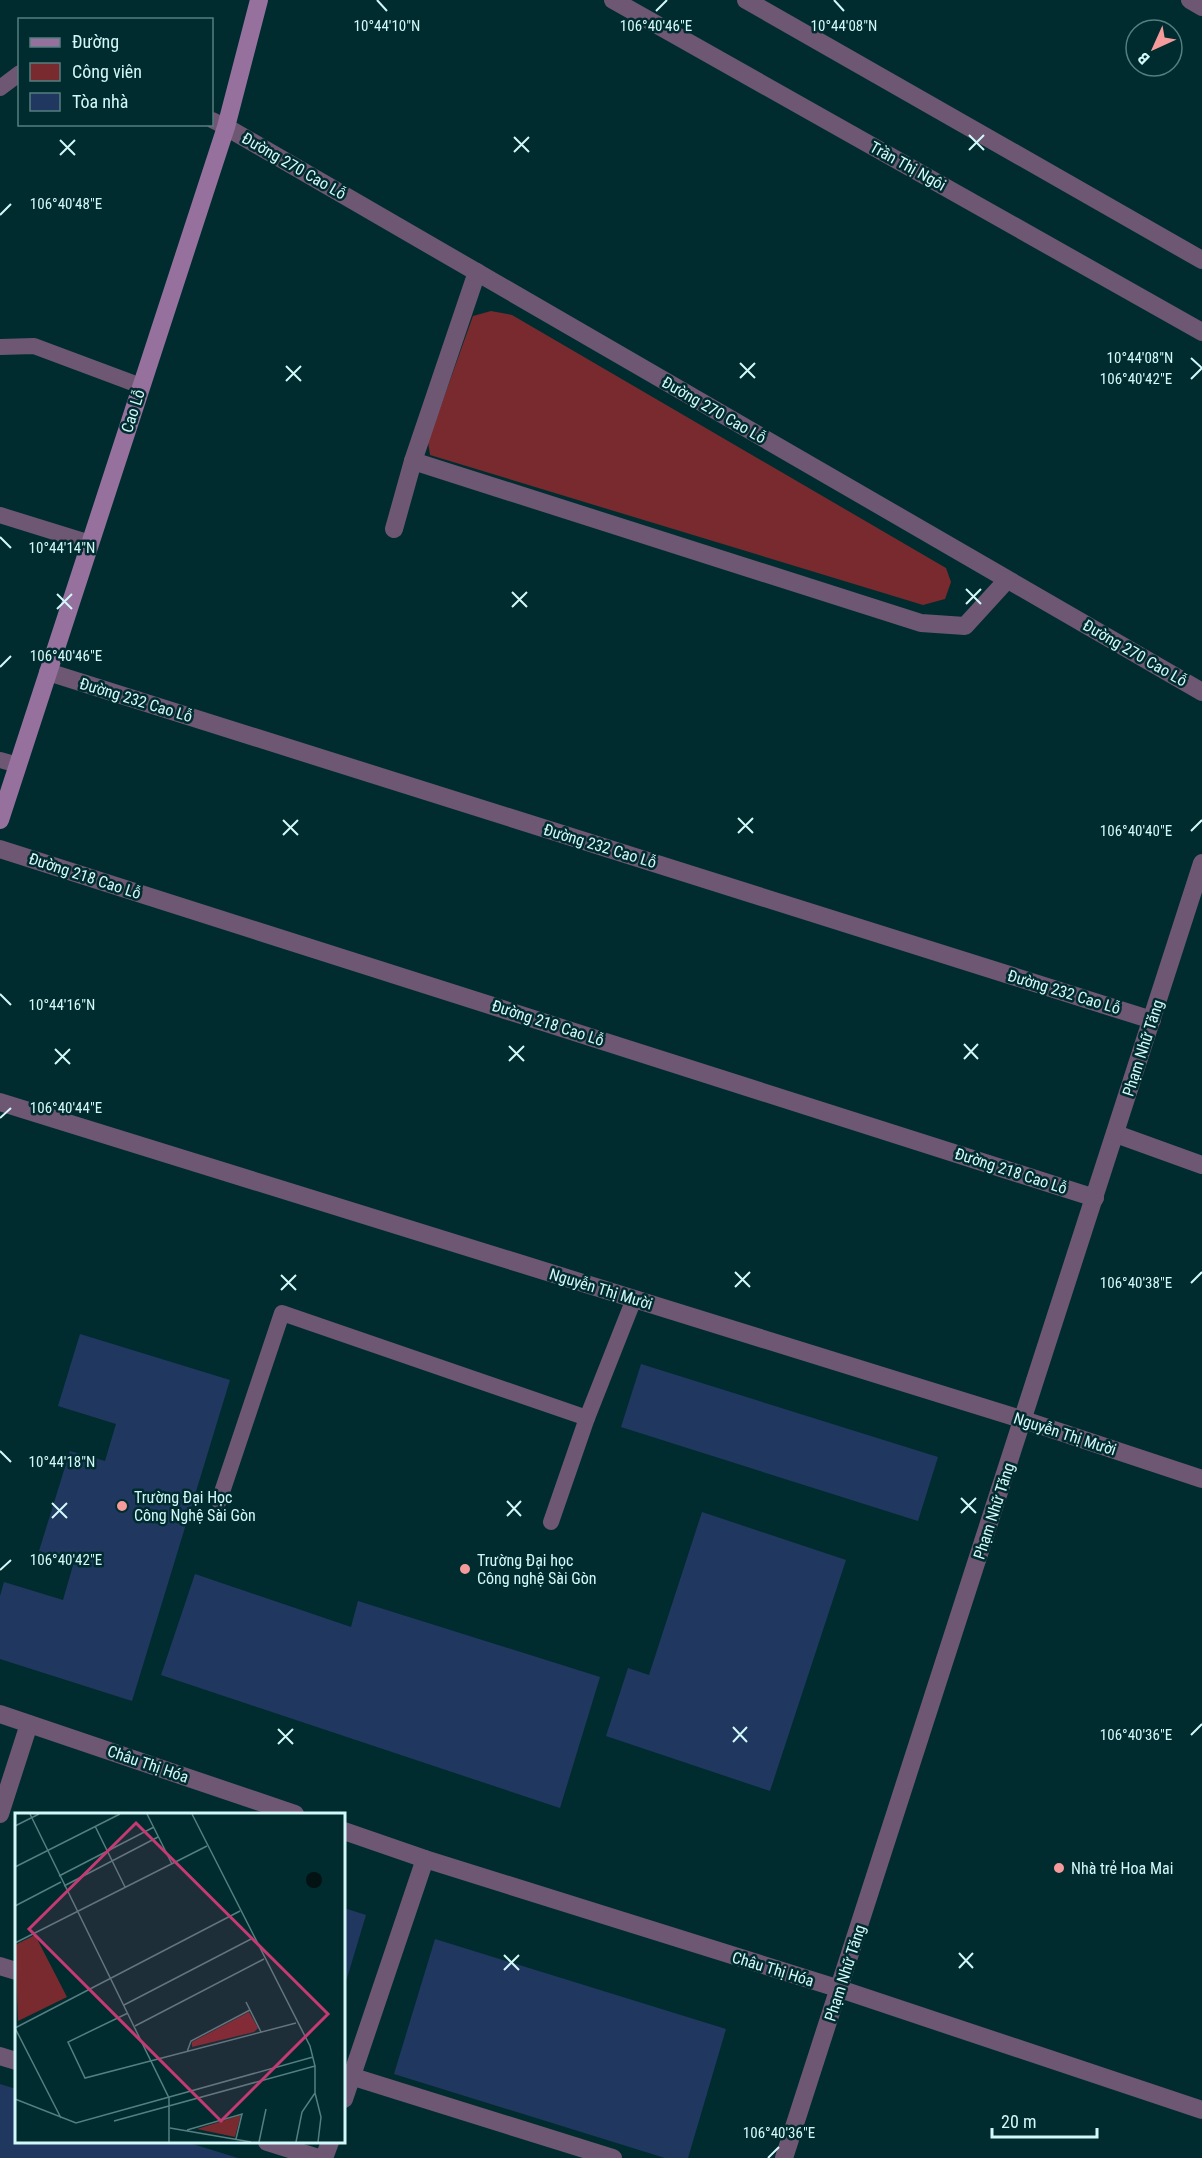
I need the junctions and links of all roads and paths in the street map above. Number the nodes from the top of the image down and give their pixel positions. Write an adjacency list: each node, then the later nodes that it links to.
1 (259, 0): 8 (street, Cao Lỗ)
2 (613, 0): 11 (street, Trần Thị Ngôi)
3 (746, 0): 9 (street)
4 (1190, 0): 5 (street)
5 (1202, 7)
6 (18, 74): 7 (lane)
7 (0, 88)
8 (219, 123): 10 (street, Đường 270 Cao Lỗ); 13 (street, Cao Lỗ)
9 (1202, 260)
10 (477, 272): 14 (street); 18 (street, Đường 270 Cao Lỗ)
11 (1202, 332)
12 (0, 347): 13 (lane)
13 (141, 386): 17 (street, Cao Lỗ)
14 (413, 460): 16 (street); 18 (street)
15 (0, 515): 17 (lane)
16 (394, 529)
17 (90, 543): 19 (street, Cao Lỗ)
18 (1007, 579): 20 (street, Đường 270 Cao Lỗ)
19 (48, 672): 22 (street, Cao Lỗ); 26 (street, Đường 232 Cao Lỗ)
20 (1202, 692)
21 (0, 760): 22 (lane)
22 (18, 765): 23 (street, Cao Lỗ)
23 (0, 820)
24 (0, 849): 30 (street, Đường 218 Cao Lỗ)
25 (1202, 863): 26 (street, Phạm Nhữ Tăng)
26 (1152, 1020): 28 (street, Phạm Nhữ Tăng)
27 (0, 1102): 31 (street, Nguyễn Thị Mười)
28 (1116, 1134): 29 (street); 30 (street, Phạm Nhữ Tăng)
29 (1202, 1165)
30 (1095, 1198): 33 (street, Phạm Nhữ Tăng)
31 (634, 1299): 32 (lane); 33 (street, Nguyễn Thị Mười)
32 (587, 1418): 35 (lane); 36 (lane)
33 (1024, 1420): 34 (street, Nguyễn Thị Mười); 45 (street, Phạm Nhữ Tăng)
34 (1202, 1479)
35 (219, 1501)
36 (551, 1522)
37 (0, 1714): 38 (street, Châu Thị Hóa)
38 (29, 1724): 39 (street, Châu Thị Hóa); 40 (street)
39 (289, 1813)
40 (0, 1814)
41 (345, 1831): 42 (street, Châu Thị Hóa)
42 (425, 1859): 45 (street, Châu Thị Hóa); 48 (street)
43 (0, 1966): 44 (street)
44 (15, 1971)
45 (840, 1989): 50 (street, Châu Thị Hóa); 56 (street, Phạm Nhữ Tăng)
46 (0, 2056): 47 (street)
47 (15, 2061)
48 (347, 2075): 49 (street); 55 (street)
49 (345, 2091)
50 (1202, 2110)
51 (270, 2143): 53 (street)
52 (330, 2143): 54 (street)
53 (319, 2158)
54 (324, 2158)
55 (613, 2158)
56 (784, 2158)

